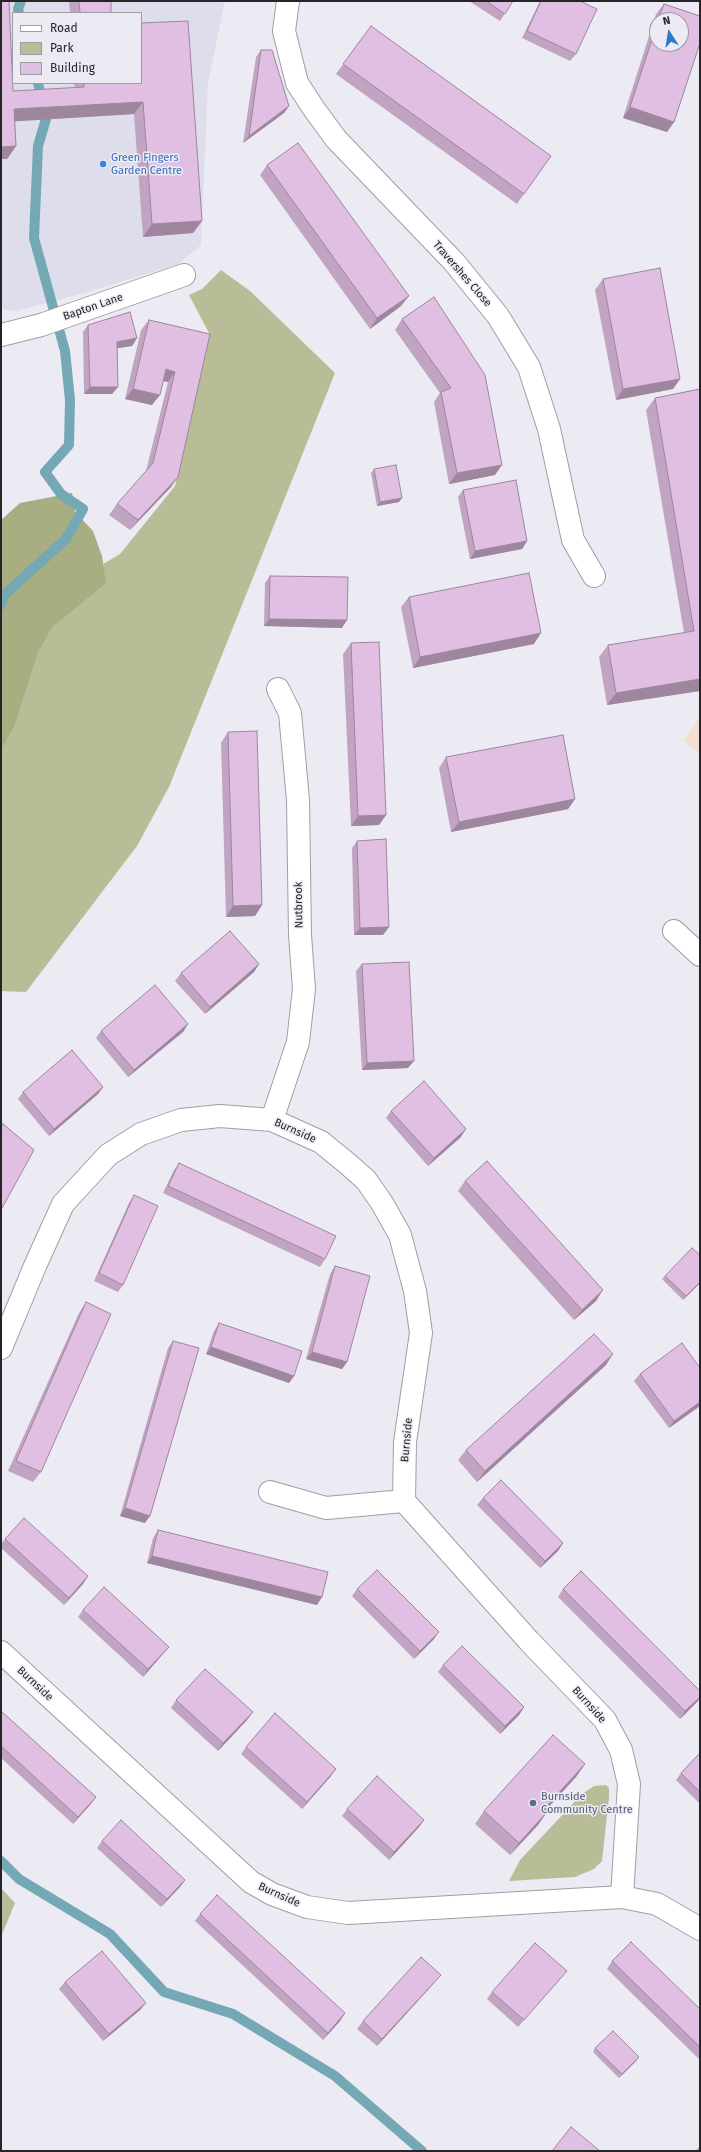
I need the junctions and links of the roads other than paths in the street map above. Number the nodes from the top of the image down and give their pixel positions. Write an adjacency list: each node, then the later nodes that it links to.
1 (288, 1): 4 (street, Travershes Close)
2 (184, 275): 3 (street, Bapton Lane)
3 (1, 335)
4 (594, 576)
5 (278, 689): 8 (street, Nutbrook)
6 (674, 931): 7 (street)
7 (700, 955)
8 (272, 1120): 9 (street, Burnside); 11 (street, Burnside)
9 (1, 1348)
10 (270, 1492): 11 (street)
11 (404, 1501): 13 (street, Burnside)
12 (1, 1652): 13 (street, Burnside)
13 (622, 1897): 14 (street, Burnside)
14 (700, 1929)

